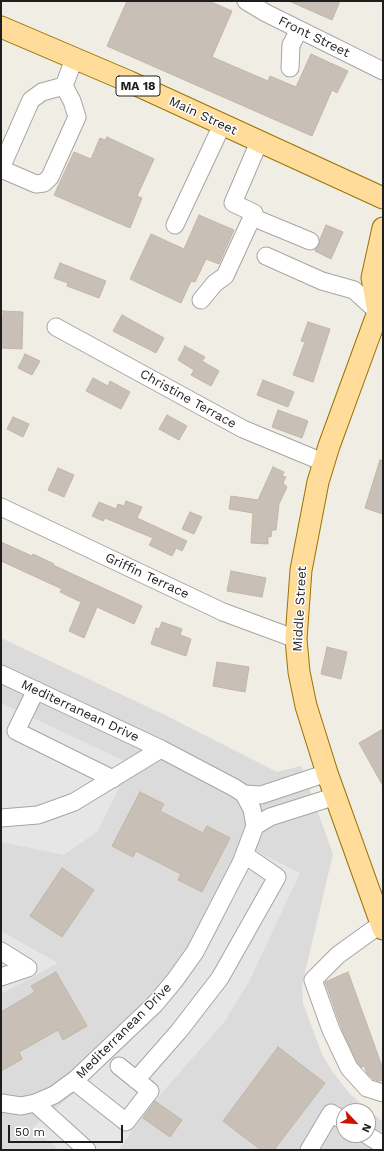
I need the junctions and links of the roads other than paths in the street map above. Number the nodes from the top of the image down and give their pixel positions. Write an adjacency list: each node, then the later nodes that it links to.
1 (246, 1): 3 (street, Front Street)
2 (1, 27): 4 (main road, Main Street / MA 18)
3 (299, 30): 5 (street); 6 (street, Front Street)
4 (74, 59): 7 (street); 8 (main road, Main Street / MA 18)
5 (290, 68)
6 (383, 71)
7 (64, 86): 10 (street); 10 (street)
8 (222, 125): 9 (main road, Main Street / MA 18); 13 (street)
9 (259, 142): 11 (main road, Main Street / MA 18); 12 (street)
10 (1, 169)
11 (383, 198)
12 (252, 217): 15 (street); 17 (street)
13 (175, 225)
14 (383, 228): 18 (main road, Middle Street)
15 (310, 241)
16 (266, 256): 18 (street)
17 (201, 300)
18 (381, 310): 20 (main road, Middle Street)
19 (56, 327): 20 (street, Christine Terrace)
20 (324, 462): 22 (main road, Middle Street)
21 (1, 507): 22 (street, Griffin Terrace)
22 (296, 639): 26 (main road, Middle Street)
23 (1, 674): 24 (street, Mediterranean Drive)
24 (36, 690): 25 (street, Mediterranean Drive); 27 (street)
25 (161, 749): 27 (street); 28 (street, Mediterranean Drive)
26 (327, 773): 28 (street, Mediterranean Drive); 29 (main road, Middle Street)
27 (113, 779): 30 (street)
28 (244, 794): 31 (street)
29 (336, 796): 31 (street); 33 (main road, Middle Street)
30 (1, 818)
31 (255, 826): 32 (street, Mediterranean Drive)
32 (245, 855): 37 (street); 38 (street, Mediterranean Drive)
33 (382, 926): 39 (street)
34 (1, 951): 35 (street)
35 (1, 977)
36 (119, 1066): 37 (street)
37 (136, 1080): 38 (street)
38 (74, 1081): 41 (street, Mediterranean Drive)
39 (383, 1093)
40 (1, 1103): 41 (street, Mediterranean Drive)
41 (35, 1103): 43 (street)
42 (336, 1116): 44 (street)
43 (87, 1150)
44 (309, 1150)

